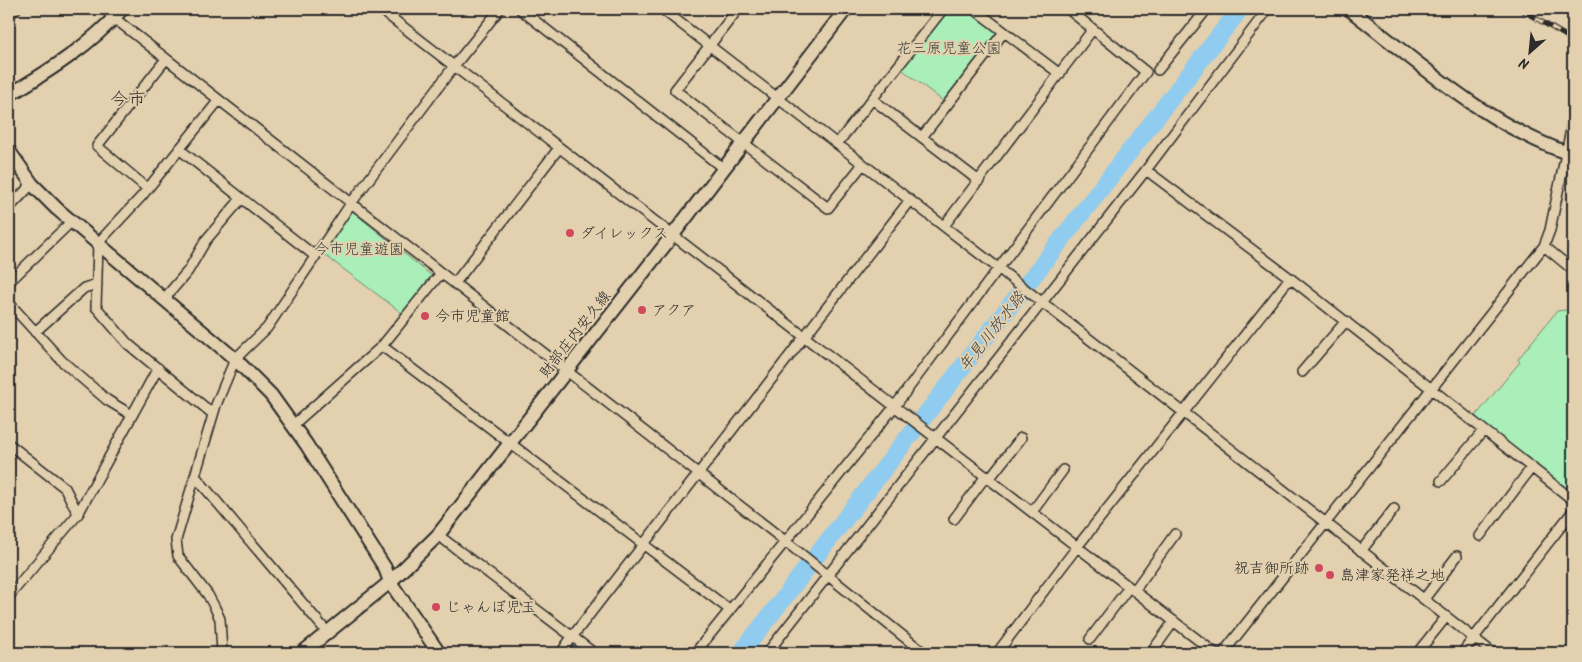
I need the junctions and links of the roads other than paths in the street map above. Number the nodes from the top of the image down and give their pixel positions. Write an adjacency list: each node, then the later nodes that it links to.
1 (16, 9): 15 (street)
2 (380, 9): 20 (street)
3 (500, 9): 20 (street)
4 (520, 9): 36 (street)
5 (662, 9): 18 (street)
6 (738, 9): 18 (street)
7 (846, 9): 24 (street, 財部庄内安久線)
8 (943, 9): 25 (street)
9 (974, 9): 17 (street)
10 (1068, 9): 16 (street)
11 (1207, 9): 21 (street)
12 (1268, 9): 37 (street)
13 (1349, 9): 34 (street)
14 (114, 12): 19 (street); 23 (street)
15 (9, 14)
16 (1093, 29): 22 (street); 51 (street)
17 (1004, 32): 22 (street); 28 (street)
18 (709, 45): 24 (street); 29 (street)
19 (166, 59): 26 (street); 40 (street)
20 (454, 66): 31 (street); 43 (street)
21 (1158, 70)
22 (1060, 74): 38 (street)
23 (9, 95)
24 (777, 98): 29 (street, 財部庄内安久線); 30 (street)
25 (872, 99): 28 (street); 30 (street)
26 (219, 100): 32 (street); 43 (street)
27 (1573, 120): 34 (street)
28 (922, 138): 38 (street)
29 (742, 143): 35 (street); 36 (street, 財部庄内安久線)
30 (837, 144): 35 (street)
31 (559, 148): 47 (street); 57 (street)
32 (179, 149): 40 (street); 41 (street)
33 (9, 151): 39 (street)
34 (1569, 153): 49 (street)
35 (863, 164): 42 (street)
36 (723, 168): 47 (street, 財部庄内安久線)
37 (1146, 170): 54 (street); 60 (street)
38 (979, 181): 46 (street)
39 (32, 184): 44 (street); 45 (street)
40 (148, 189): 48 (street)
41 (241, 199): 50 (street); 58 (street)
42 (910, 200): 46 (street); 63 (street)
43 (352, 202): 50 (street); 53 (street)
44 (9, 208)
45 (72, 222): 48 (street); 55 (street)
46 (944, 226): 51 (street)
47 (672, 236): 63 (street); 67 (street, 財部庄内安久線)
48 (98, 243): 56 (street); 58 (street)
49 (1544, 246): 52 (street); 69 (street)
50 (315, 256): 65 (street)
51 (998, 268): 60 (street); 70 (street)
52 (1573, 270)
53 (441, 273): 57 (street); 64 (street)
54 (1290, 278): 61 (street); 71 (street)
55 (9, 282)
56 (97, 284): 62 (street); 66 (street)
57 (455, 284): 67 (street)
58 (164, 299): 65 (street)
59 (9, 303): 62 (street)
60 (1042, 303): 71 (street); 76 (street)
61 (1346, 321): 68 (street); 69 (street)
62 (35, 332): 73 (street)
63 (804, 337): 70 (street); 82 (street)
64 (382, 346): 74 (street); 79 (street)
65 (235, 359): 72 (street); 74 (street)
66 (158, 368): 72 (street); 73 (street)
67 (566, 370): 79 (street, 財部庄内安久線); 82 (street)
68 (1302, 372)
69 (1432, 388): 75 (street); 92 (street)
70 (895, 406): 76 (street); 96 (street)
71 (1182, 412): 92 (street); 98 (street)
72 (213, 414): 83 (street)
73 (132, 415): 90 (street)
74 (293, 425): 102 (street)
75 (1484, 430): 80 (street); 85 (street)
76 (937, 438): 84 (street); 101 (street)
77 (1021, 438): 84 (street)
78 (9, 444): 90 (street)
79 (510, 445): 94 (street, 財部庄内安久線); 97 (street)
80 (1532, 467): 86 (street); 95 (street)
81 (1063, 470): 89 (street)
82 (698, 474): 96 (street); 97 (street)
83 (195, 476): 109 (street); 115 (street)
84 (988, 477): 89 (street); 91 (street)
85 (1441, 481)
86 (1573, 500)
87 (1394, 508): 99 (street)
88 (1573, 511): 112 (street)
89 (1032, 512): 98 (street)
90 (78, 514): 104 (street)
91 (954, 519)
92 (1326, 524): 99 (street); 126 (street)
93 (1175, 534): 103 (street)
94 (438, 535): 102 (street, 財部庄内安久線); 110 (street)
95 (1480, 536)
96 (785, 541): 101 (street); 106 (street)
97 (643, 545): 106 (street); 110 (street)
98 (1077, 547): 103 (street); 123 (street)
99 (1361, 551): 105 (street)
100 (1457, 556): 105 (street)
101 (826, 575): 113 (street); 122 (street)
102 (390, 582): 109 (street, 財部庄内安久線); 117 (street)
103 (1132, 589): 108 (street); 111 (street)
104 (9, 596)
105 (1424, 599): 107 (street)
106 (730, 610): 120 (street)
107 (1446, 616): 112 (street); 114 (street)
108 (1174, 621): 124 (street); 125 (street)
109 (328, 632): 116 (street, 財部庄内安久線)
110 (572, 636): 118 (street); 119 (street)
111 (1090, 639)
112 (1474, 639): 127 (street); 128 (street)
113 (770, 650): 121 (street)
114 (1418, 652)
115 (222, 653)
116 (302, 653)
117 (439, 653)
118 (561, 653)
119 (594, 653)
120 (695, 653)
121 (781, 653)
122 (924, 653)
123 (997, 653)
124 (1151, 653)
125 (1215, 653)
126 (1223, 653)
127 (1462, 653)
128 (1493, 653)

